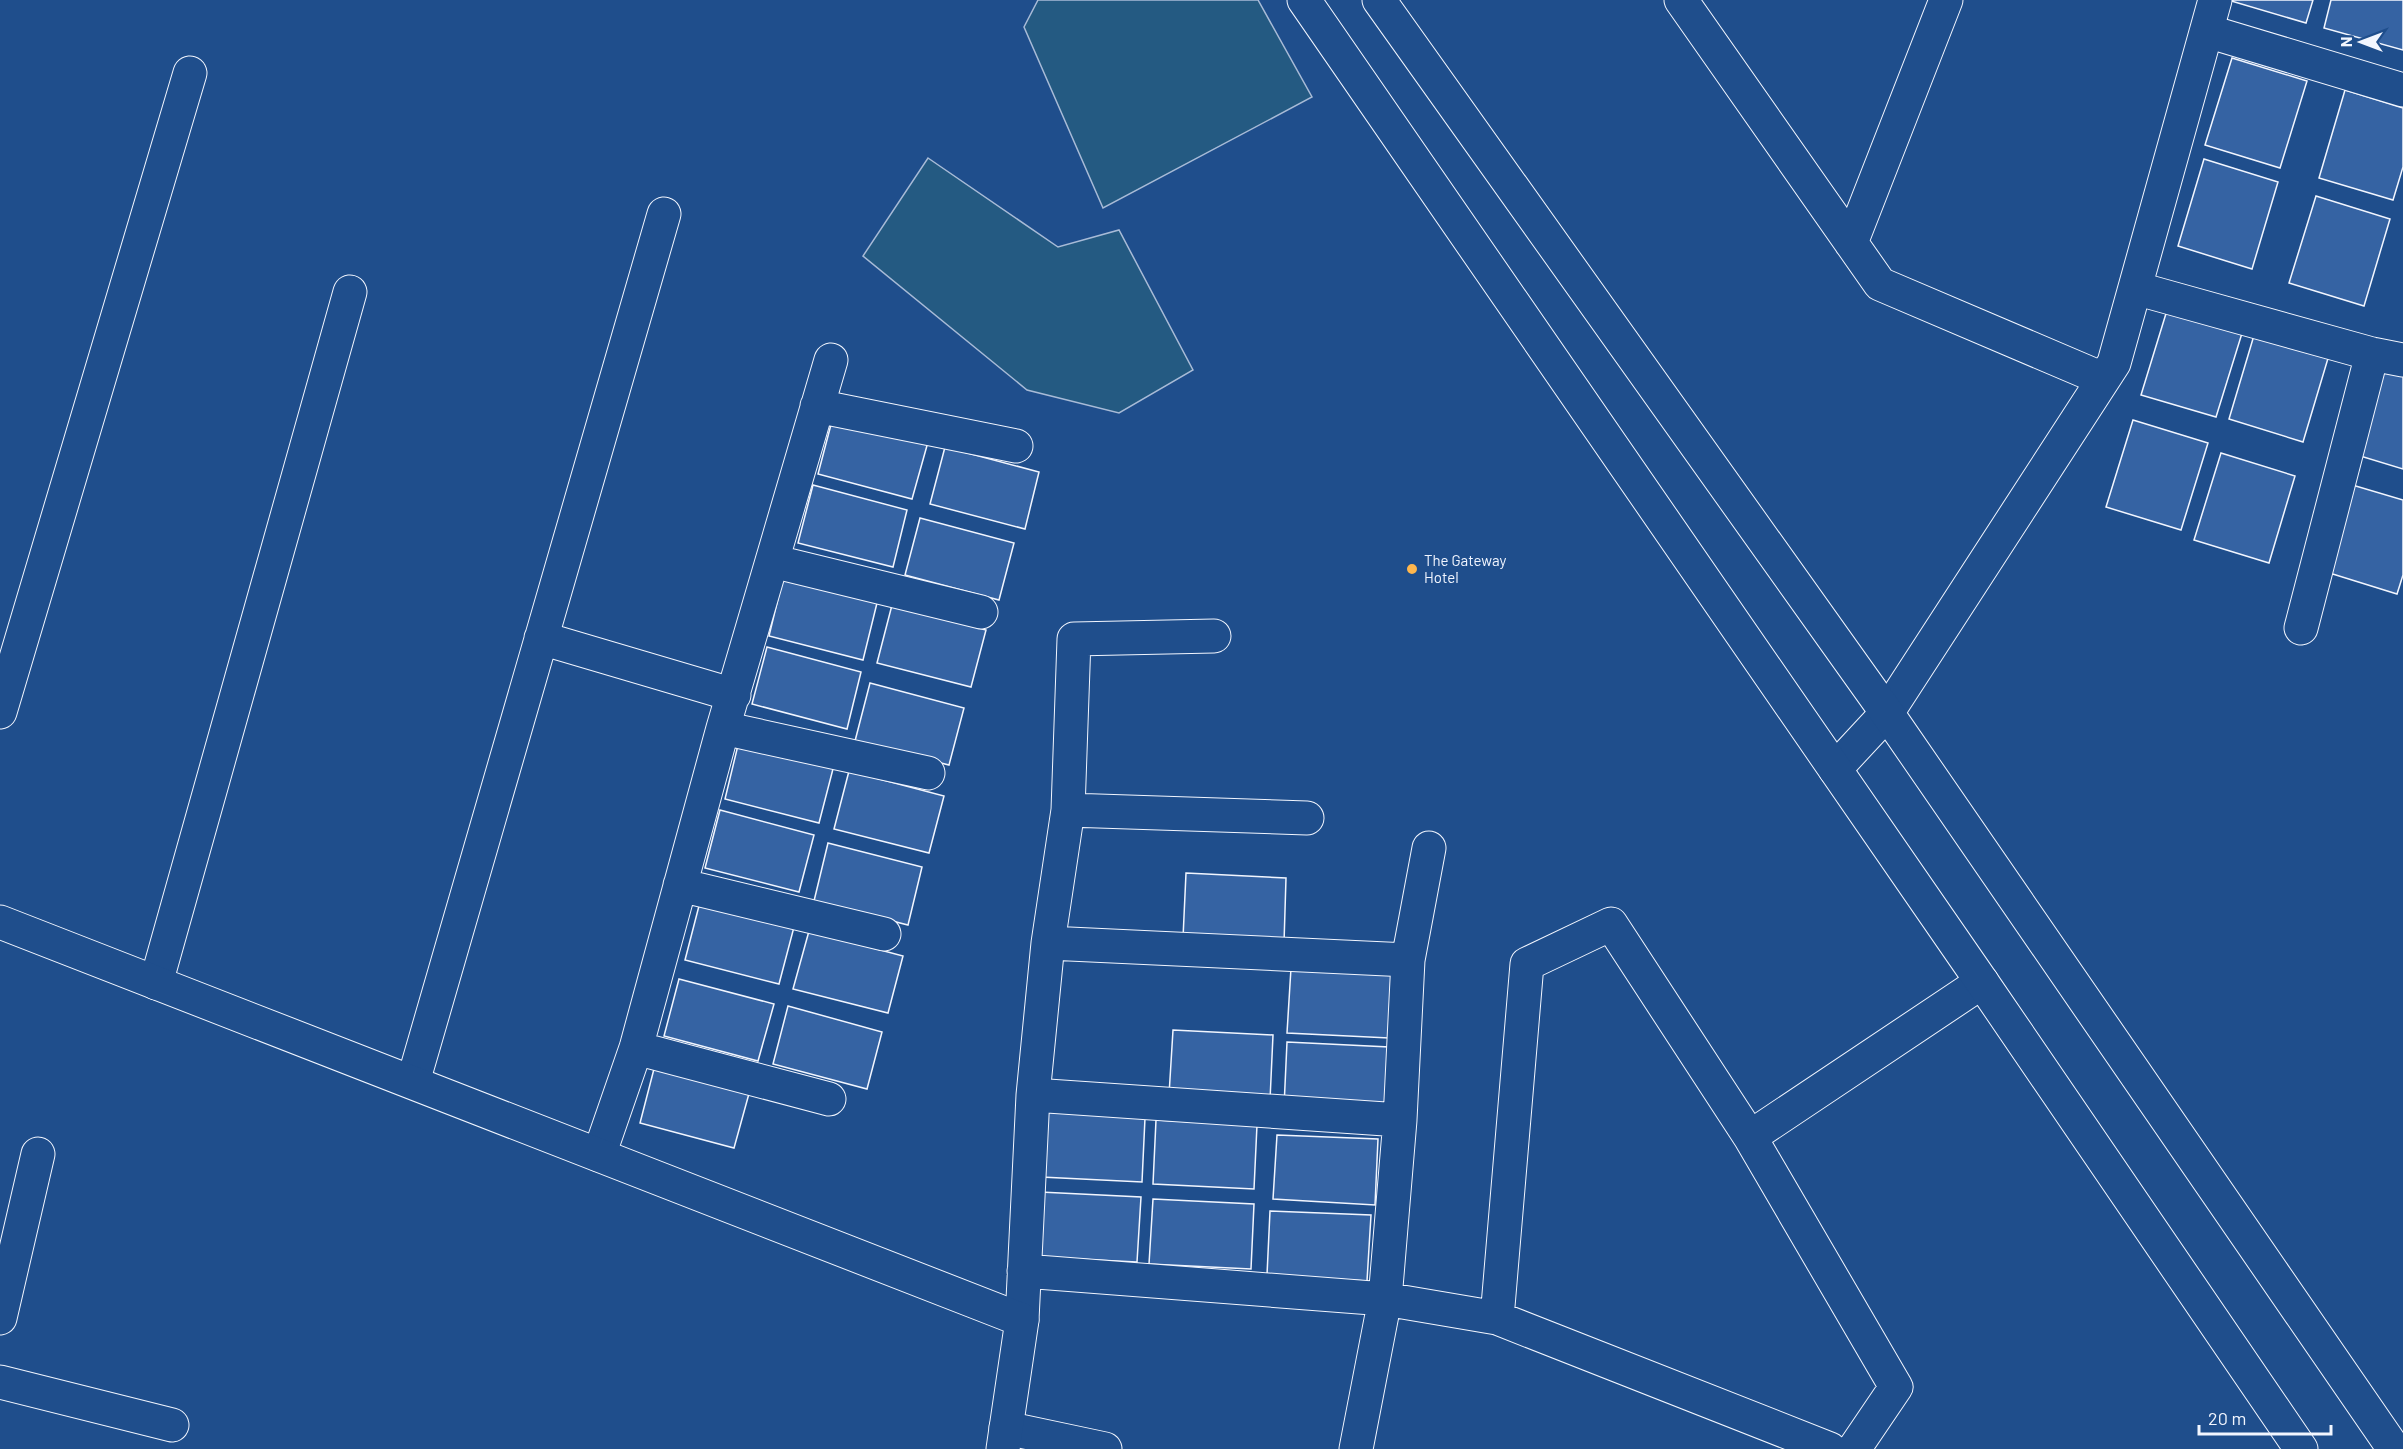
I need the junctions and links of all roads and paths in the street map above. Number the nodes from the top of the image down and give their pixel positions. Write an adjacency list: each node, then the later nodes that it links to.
1 (1304, 0): 29 (street)
2 (1378, 0): 27 (street)
3 (1680, 0): 7 (street)
4 (1714, 0): 7 (street)
5 (1946, 0): 12 (street)
6 (2215, 0): 8 (street)
7 (1701, 30): 12 (street)
8 (2207, 31): 10 (street); 13 (street)
9 (190, 73): 26 (street)
10 (2403, 90)
11 (663, 214): 24 (street)
12 (1851, 243): 17 (street)
13 (2135, 288): 15 (street); 17 (street)
14 (350, 292): 40 (street)
15 (2387, 357): 22 (street)
16 (831, 360): 18 (street)
17 (2103, 379): 27 (street)
18 (818, 406): 19 (street); 20 (street)
19 (1016, 446)
20 (772, 561): 21 (street); 25 (street)
21 (981, 612)
22 (2301, 628)
23 (1214, 636): 31 (street)
24 (541, 638): 25 (street); 42 (street)
25 (734, 695): 28 (street)
26 (0, 712)
27 (1887, 712): 29 (street); 62 (street)
28 (723, 728): 30 (street); 34 (street)
29 (1835, 769): 39 (street)
30 (928, 773)
31 (1068, 810): 32 (street); 37 (street)
32 (1307, 818)
33 (1429, 848): 38 (street)
34 (680, 885): 36 (street); 41 (street)
35 (0, 922): 40 (street)
36 (884, 934)
37 (1048, 943): 38 (street); 43 (street)
38 (1408, 960): 45 (street)
39 (1982, 982): 46 (street); 61 (street)
40 (156, 983): 42 (street)
41 (636, 1048): 44 (street); 48 (street)
42 (413, 1082): 48 (street)
43 (1033, 1095): 45 (street); 49 (street)
44 (829, 1099)
45 (1400, 1120): 50 (street)
46 (1750, 1137): 52 (street); 60 (street)
47 (38, 1154): 51 (street)
48 (599, 1155): 53 (street)
49 (1024, 1271): 50 (street); 53 (street)
50 (1385, 1299): 52 (street); 58 (street)
51 (0, 1318)
52 (1497, 1318): 59 (street)
53 (1022, 1320): 56 (street)
54 (0, 1382): 55 (street)
55 (172, 1425)
56 (1005, 1438): 57 (street)
57 (1105, 1449)
58 (1356, 1449)
59 (1830, 1449)
60 (1854, 1449)
61 (2301, 1449)
62 (2394, 1449)

